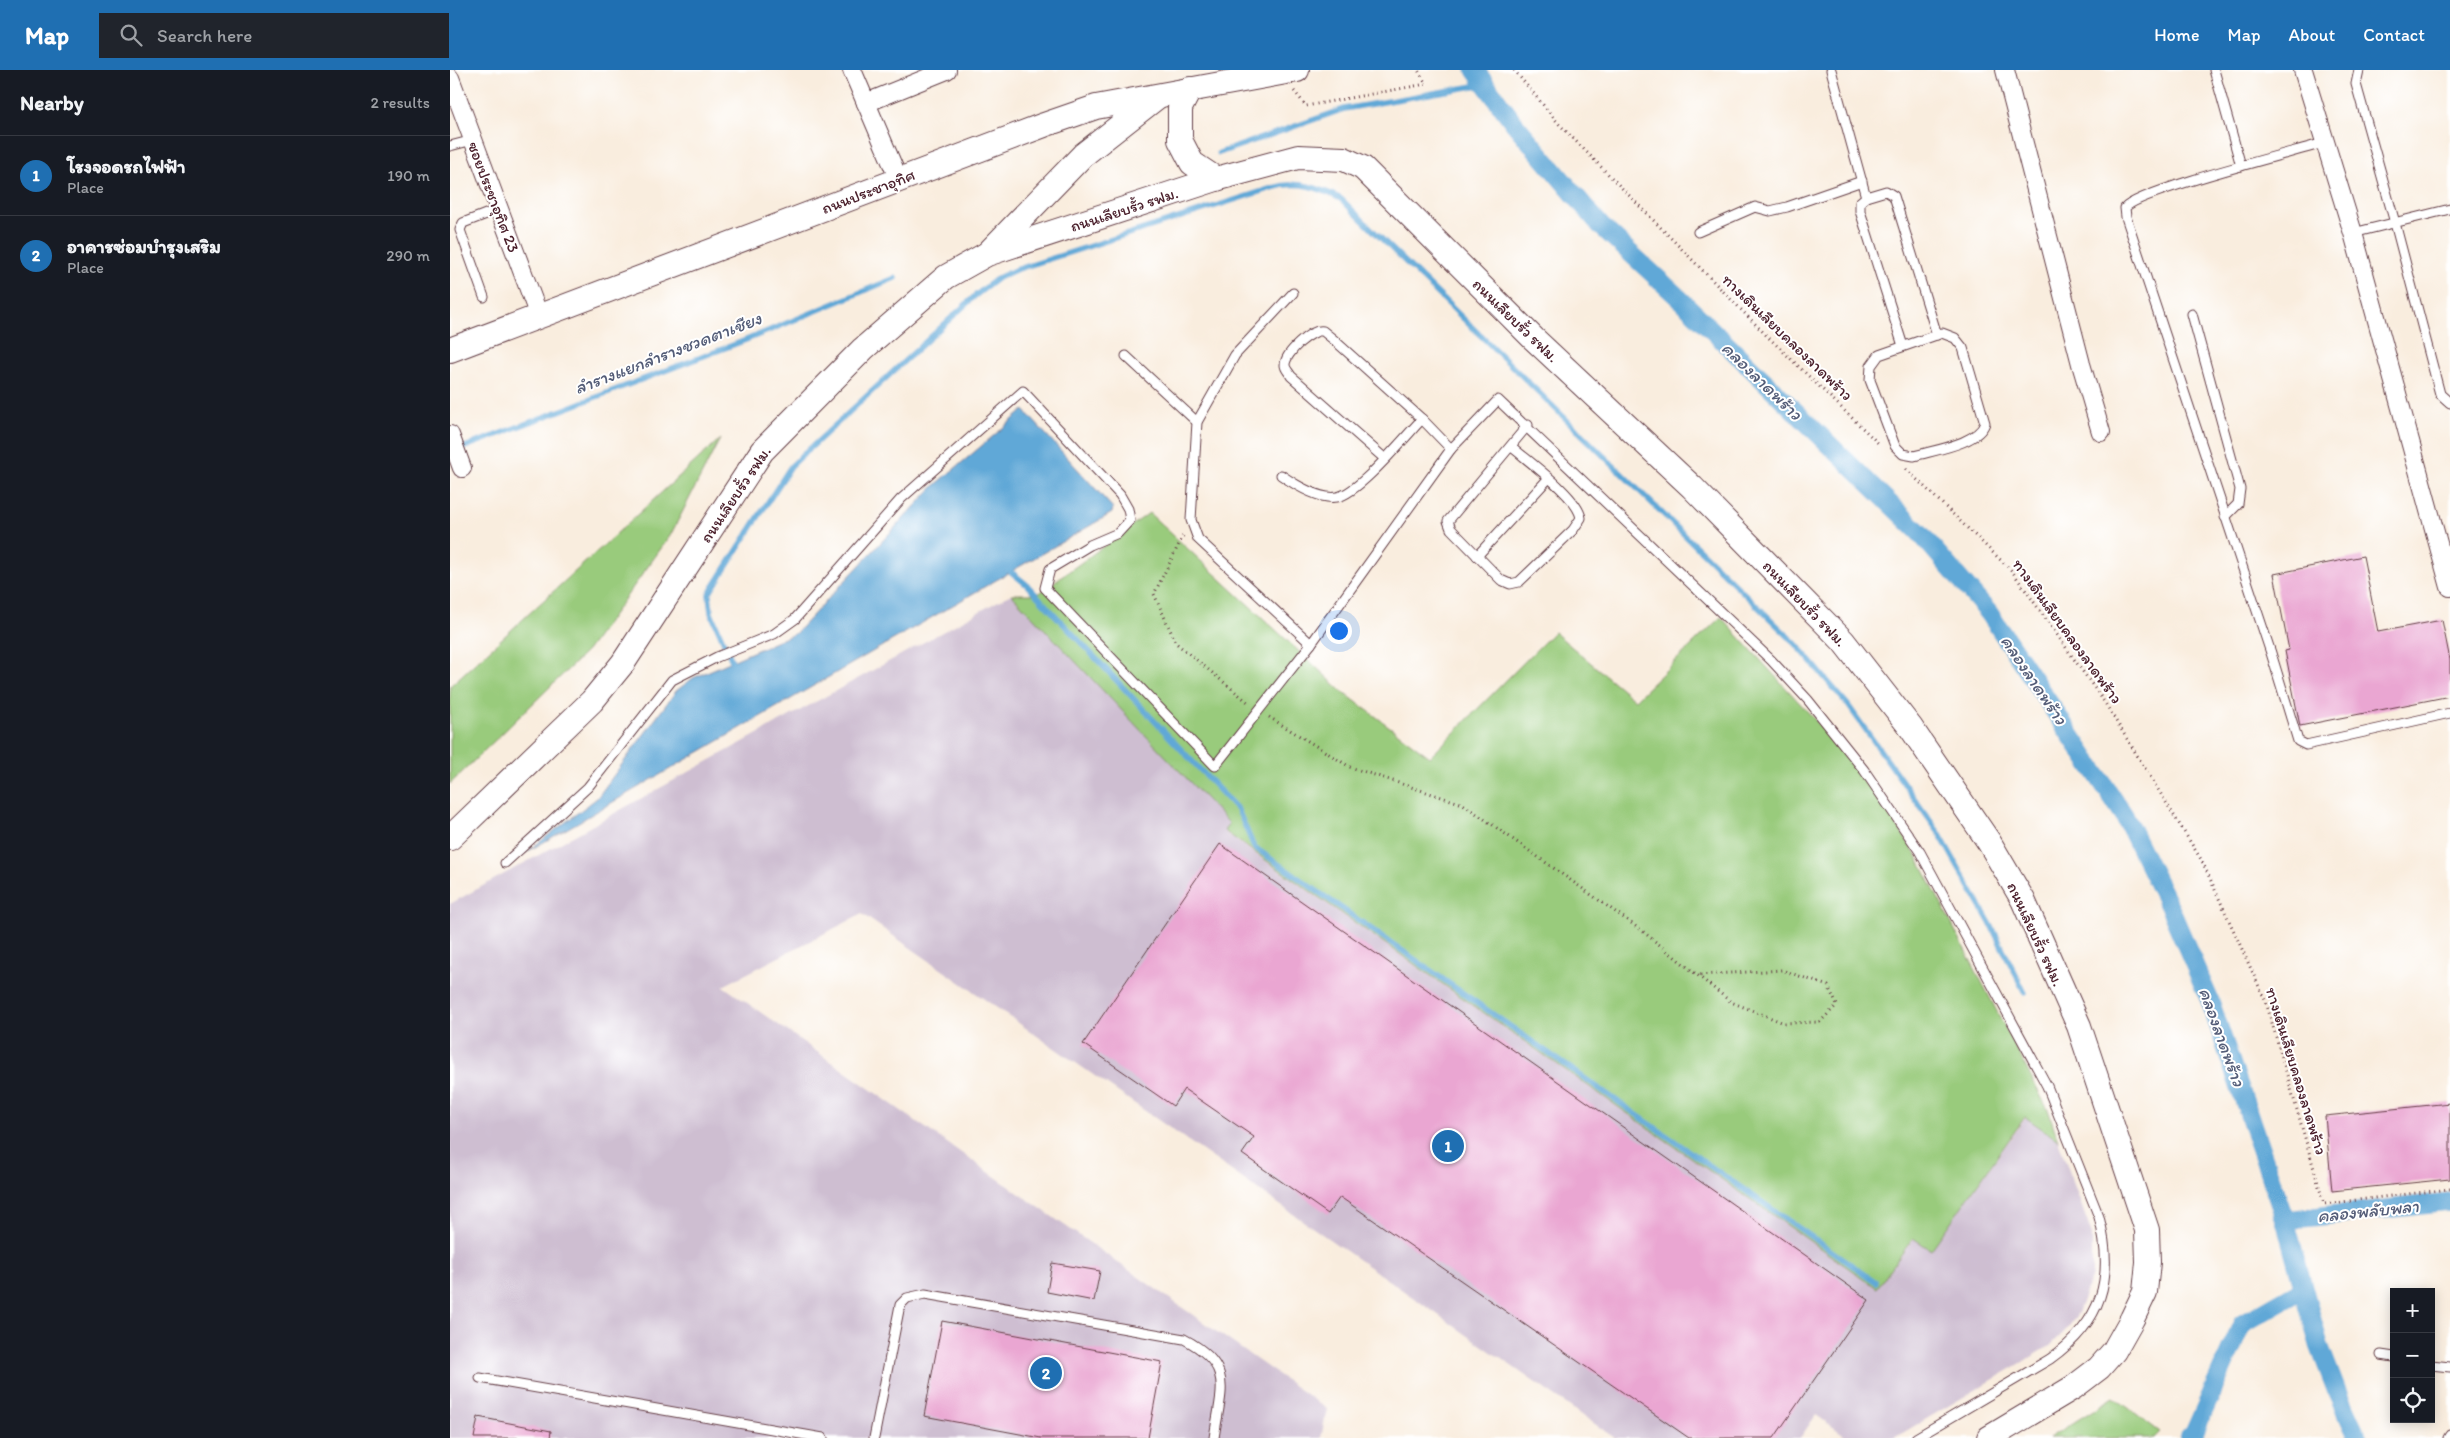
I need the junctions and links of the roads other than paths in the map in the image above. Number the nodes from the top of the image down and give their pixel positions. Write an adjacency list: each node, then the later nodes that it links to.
1 (852, 70): 12 (street)
2 (947, 70): 12 (street)
3 (1831, 70): 19 (lane)
4 (2005, 70): 39 (street)
5 (2214, 70): 16 (lane)
6 (2303, 70): 14 (street)
7 (2359, 70): 23 (lane)
8 (1288, 72): 10 (street, ถนนประชาอุทิศ)
9 (450, 78): 13 (street, ซอยประชาอุทิศ 23)
10 (1190, 89): 11 (street, ถนนประชาอุทิศ); 17 (street)
11 (1161, 95): 18 (street, ถนนประชาอุทิศ); 26 (street)
12 (866, 103): 18 (street)
13 (473, 140): 15 (lane); 21 (street, ซอยประชาอุทิศ 23)
14 (2324, 143): 16 (lane); 25 (street)
15 (450, 146)
16 (2240, 166): 45 (lane)
17 (1216, 179): 26 (street, ถนนเลียบรั้ว รฟม.); 61 (street, ถนนเลียบรั้ว รฟม.)
18 (899, 180): 30 (street, ถนนประชาอุทิศ)
19 (1862, 181): 20 (lane); 24 (lane)
20 (1866, 197): 31 (lane); 32 (lane)
21 (499, 209): 28 (lane); 30 (street, ซอยประชาอุทิศ 23)
22 (2450, 209): 23 (lane)
23 (2395, 223): 25 (lane); 35 (lane)
24 (1698, 232)
25 (2353, 233): 47 (street)
26 (987, 254): 50 (street, ถนนเลียบรั้ว รฟม.)
27 (1293, 293): 37 (lane)
28 (484, 297)
29 (2192, 314): 45 (lane)
30 (539, 316): 33 (street, ถนนประชาอุทิศ)
31 (1937, 335): 32 (lane); 32 (lane)
32 (1904, 346)
33 (450, 350)
34 (1126, 356): 37 (lane)
35 (2450, 403)
36 (1422, 419): 41 (lane); 42 (lane); 42 (lane)
37 (1197, 422): 48 (lane)
38 (1528, 426): 40 (lane); 41 (lane); 60 (lane)
39 (2101, 432)
40 (1512, 447): 44 (lane); 46 (lane)
41 (1451, 449): 48 (lane)
42 (1384, 458): 43 (lane)
43 (1281, 475)
44 (1548, 479): 46 (lane); 46 (lane)
45 (2225, 518): 49 (lane)
46 (1477, 556)
47 (2450, 587)
48 (1311, 644): 51 (lane)
49 (2450, 713)
50 (450, 838)
51 (505, 863)
52 (2381, 1355): 53 (lane)
53 (2390, 1356)
54 (2435, 1365): 55 (lane)
55 (2450, 1367)
56 (480, 1378): 57 (lane)
57 (823, 1438)
58 (874, 1438): 59 (lane)
59 (1214, 1438)
60 (1916, 1438)
61 (1989, 1438)

